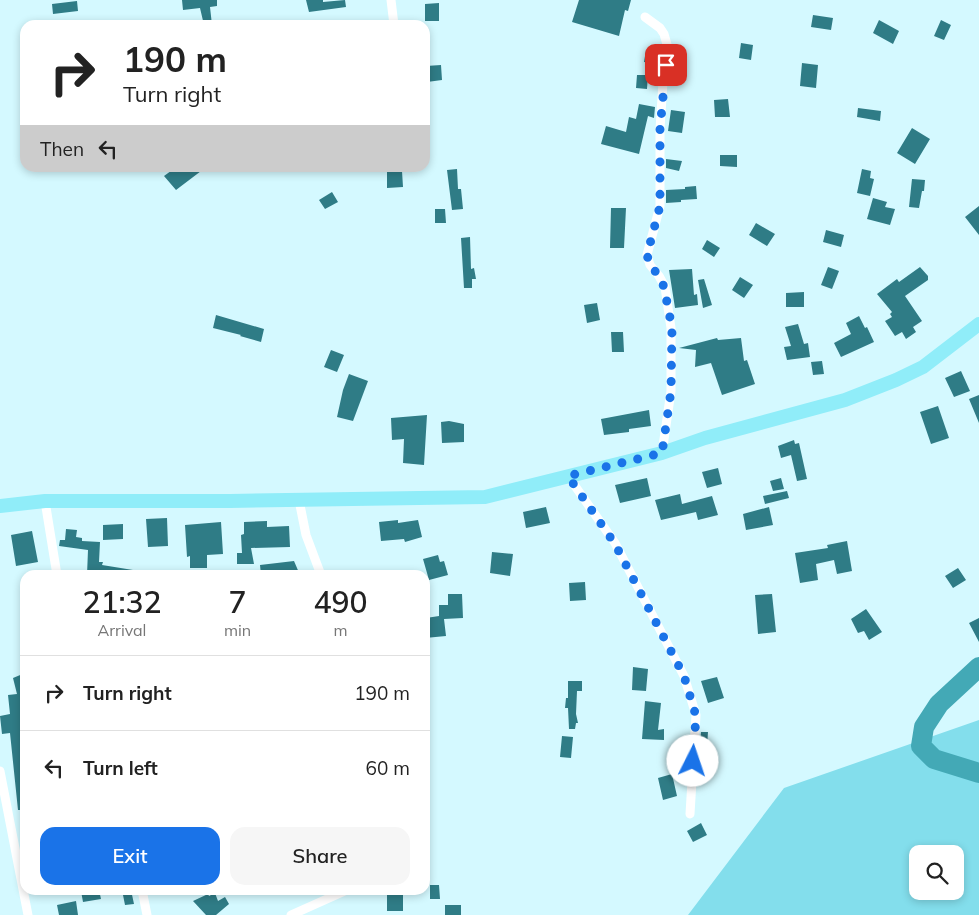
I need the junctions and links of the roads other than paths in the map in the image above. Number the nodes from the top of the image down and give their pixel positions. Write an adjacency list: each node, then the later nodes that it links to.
1 (391, 0): 3 (street)
2 (645, 17): 5 (street)
3 (393, 20)
4 (979, 324): 5 (main road)
5 (662, 453): 6 (main road)
6 (568, 476): 8 (main road); 13 (street)
7 (45, 500): 8 (main road); 9 (main road); 10 (street)
8 (299, 500): 11 (street)
9 (0, 506)
10 (56, 570)
11 (319, 570)
12 (0, 771): 14 (street)
13 (690, 814)
14 (20, 874)
15 (24, 895): 18 (street)
16 (143, 895): 19 (street)
17 (336, 895): 20 (street)
18 (28, 915)
19 (147, 915)
20 (291, 915)

